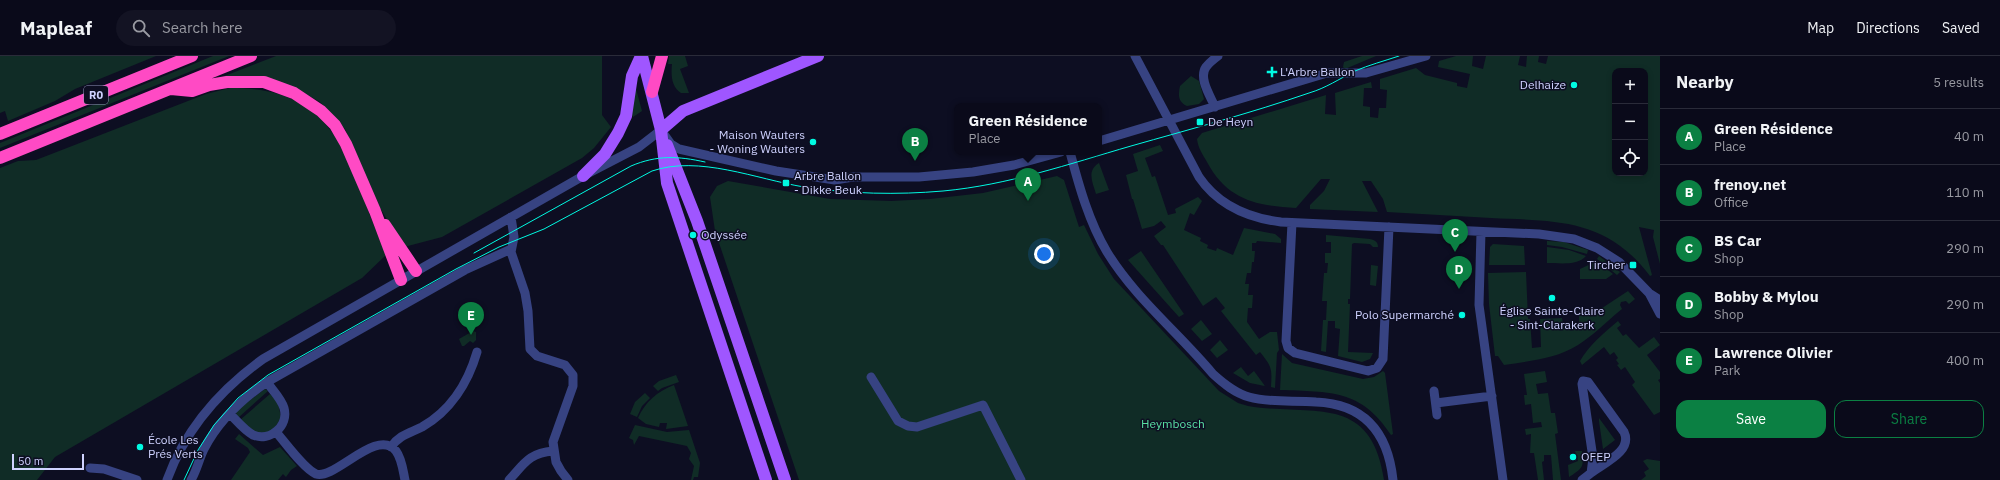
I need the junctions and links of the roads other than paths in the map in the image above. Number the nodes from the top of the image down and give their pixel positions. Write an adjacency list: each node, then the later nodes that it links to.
1 (192, 56): 14 (highway, R0)
2 (250, 56): 9 (highway, R0)
3 (642, 56): 10 (main road); 19 (main road)
4 (662, 56): 10 (highway)
5 (818, 56): 13 (main road)
6 (1135, 56): 12 (street)
7 (1218, 56): 11 (street)
8 (1426, 56): 11 (street)
9 (171, 89): 18 (highway, R0); 20 (highway)
10 (652, 92): 13 (main road)
11 (1215, 107): 12 (street)
12 (1169, 120): 15 (street); 22 (street)
13 (661, 130): 16 (street); 19 (street); 51 (main road); 52 (main road)
14 (0, 134)
15 (1102, 141)
16 (1050, 155)
17 (1071, 155): 54 (street)
18 (0, 158)
19 (582, 176): 21 (street)
20 (375, 211): 26 (highway); 27 (highway)
21 (511, 217): 25 (street); 26 (street)
22 (1292, 223): 23 (street); 23 (street)
23 (1389, 227): 24 (street)
24 (1481, 232): 28 (street); 35 (street)
25 (511, 250): 33 (street); 41 (street)
26 (416, 271): 27 (street)
27 (401, 280): 46 (street)
28 (1650, 293): 29 (street); 30 (street)
29 (1660, 300)
30 (1660, 314)
31 (477, 352): 40 (street)
32 (871, 377): 53 (street)
33 (266, 382): 37 (street); 39 (street)
34 (1434, 391): 36 (street)
35 (1492, 396): 36 (street); 55 (street)
36 (1436, 403): 38 (street)
37 (230, 414): 39 (street); 47 (street)
38 (1437, 415)
39 (276, 432): 44 (street)
40 (391, 447): 44 (street); 48 (street)
41 (553, 451): 49 (street); 50 (street)
42 (90, 468): 45 (street)
43 (1591, 473): 43 (street); 56 (street)
44 (320, 477)
45 (137, 480)
46 (167, 480)
47 (191, 480)
48 (405, 480)
49 (508, 480)
50 (568, 480)
51 (766, 480)
52 (785, 480)
53 (1021, 480)
54 (1393, 480)
55 (1503, 480)
56 (1582, 480)

